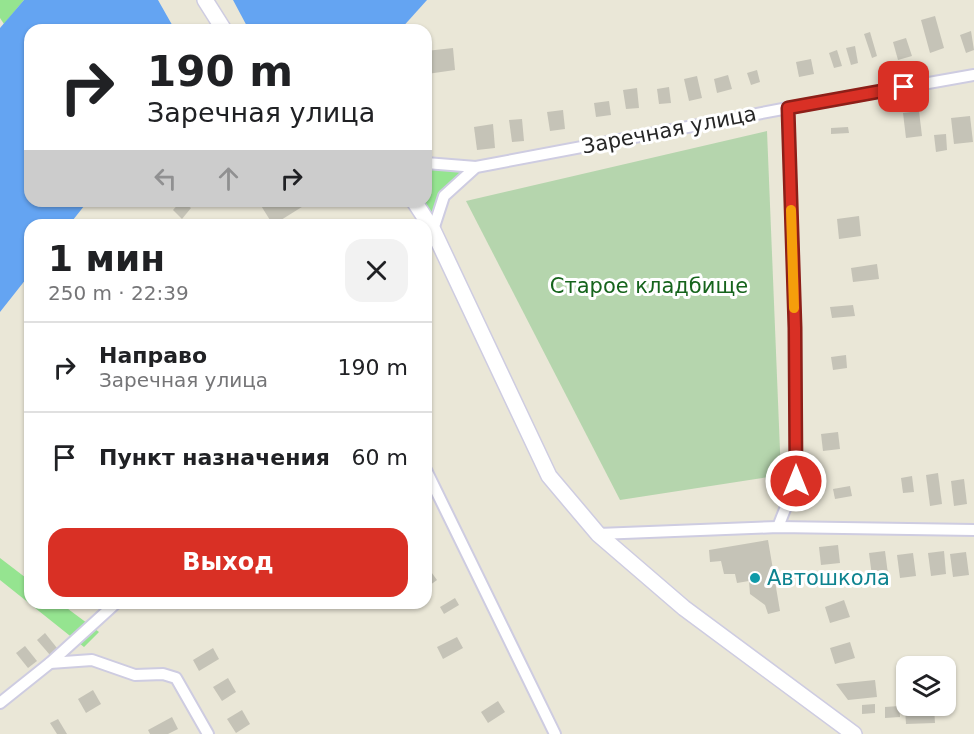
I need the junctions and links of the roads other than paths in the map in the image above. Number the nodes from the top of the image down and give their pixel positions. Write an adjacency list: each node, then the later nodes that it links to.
1 (205, 0): 2 (street)
2 (220, 24)
3 (974, 75): 4 (street, Заречная улица)
4 (788, 108): 6 (street, Заречная улица); 9 (street)
5 (432, 163): 6 (street, Заречная улица)
6 (476, 167): 7 (street)
7 (433, 230): 11 (street)
8 (432, 482): 16 (street)
9 (778, 527): 10 (street); 11 (street)
10 (974, 530)
11 (598, 534): 17 (street)
12 (109, 609): 13 (street)
13 (50, 663): 14 (street); 15 (street)
14 (0, 703)
15 (208, 734)
16 (555, 734)
17 (854, 734)

